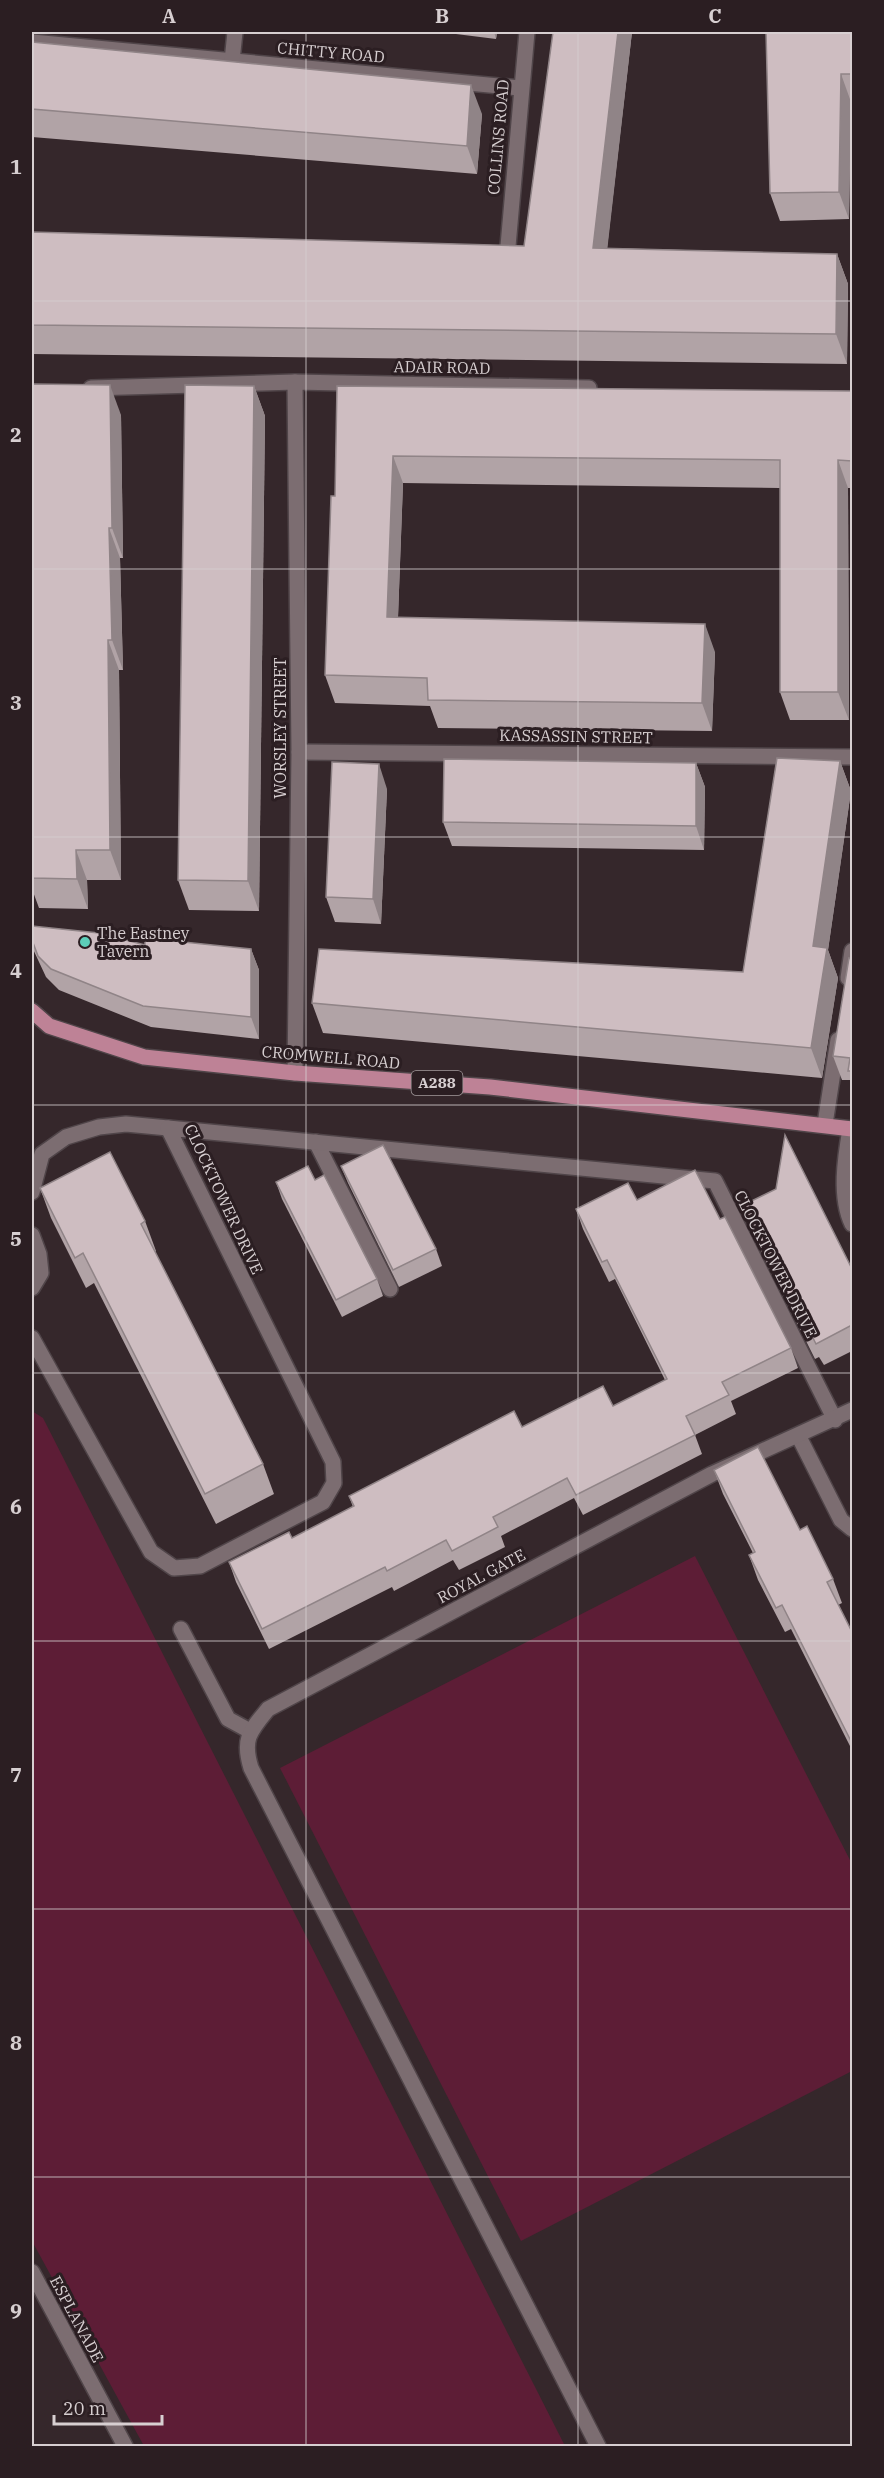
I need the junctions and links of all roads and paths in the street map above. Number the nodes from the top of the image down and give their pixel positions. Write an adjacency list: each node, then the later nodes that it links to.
1 (235, 32): 4 (street)
2 (527, 32): 5 (street, COLLINS ROAD)
3 (32, 42): 4 (street, CHITTY ROAD)
4 (232, 61): 5 (street, CHITTY ROAD)
5 (520, 88): 6 (street, COLLINS ROAD)
6 (508, 246)
7 (296, 382): 8 (street, ADAIR ROAD); 9 (street, ADAIR ROAD); 10 (street, WORSLEY STREET)
8 (77, 388)
9 (604, 389)
10 (299, 752): 11 (street, KASSASSIN STREET); 16 (street, WORSLEY STREET)
11 (852, 758)
12 (852, 951): 13 (street)
13 (845, 997)
14 (32, 1011): 16 (main road, CROMWELL ROAD / A288)
15 (841, 1020): 17 (street)
16 (295, 1073): 17 (main road, CROMWELL ROAD / A288)
17 (825, 1124): 19 (main road, CROMWELL ROAD / A288)
18 (168, 1128): 20 (street, CLOCKTOWER DRIVE); 21 (street); 27 (street, CLOCKTOWER DRIVE)
19 (851, 1129): 22 (street)
20 (316, 1142): 25 (street); 29 (street, CLOCKTOWER DRIVE)
21 (32, 1192)
22 (852, 1224)
23 (32, 1235): 24 (street)
24 (32, 1288)
25 (390, 1289)
26 (32, 1338): 27 (street, CLOCKTOWER DRIVE)
27 (36, 1356)
28 (852, 1410): 29 (street, ROYAL GATE)
29 (835, 1420): 30 (street, ROYAL GATE)
30 (799, 1437): 31 (street); 33 (street, ROYAL GATE)
31 (852, 1528)
32 (181, 1629): 33 (street)
33 (250, 1731): 36 (street)
34 (32, 2272): 35 (street, ESPLANADE)
35 (125, 2446)
36 (598, 2446)

